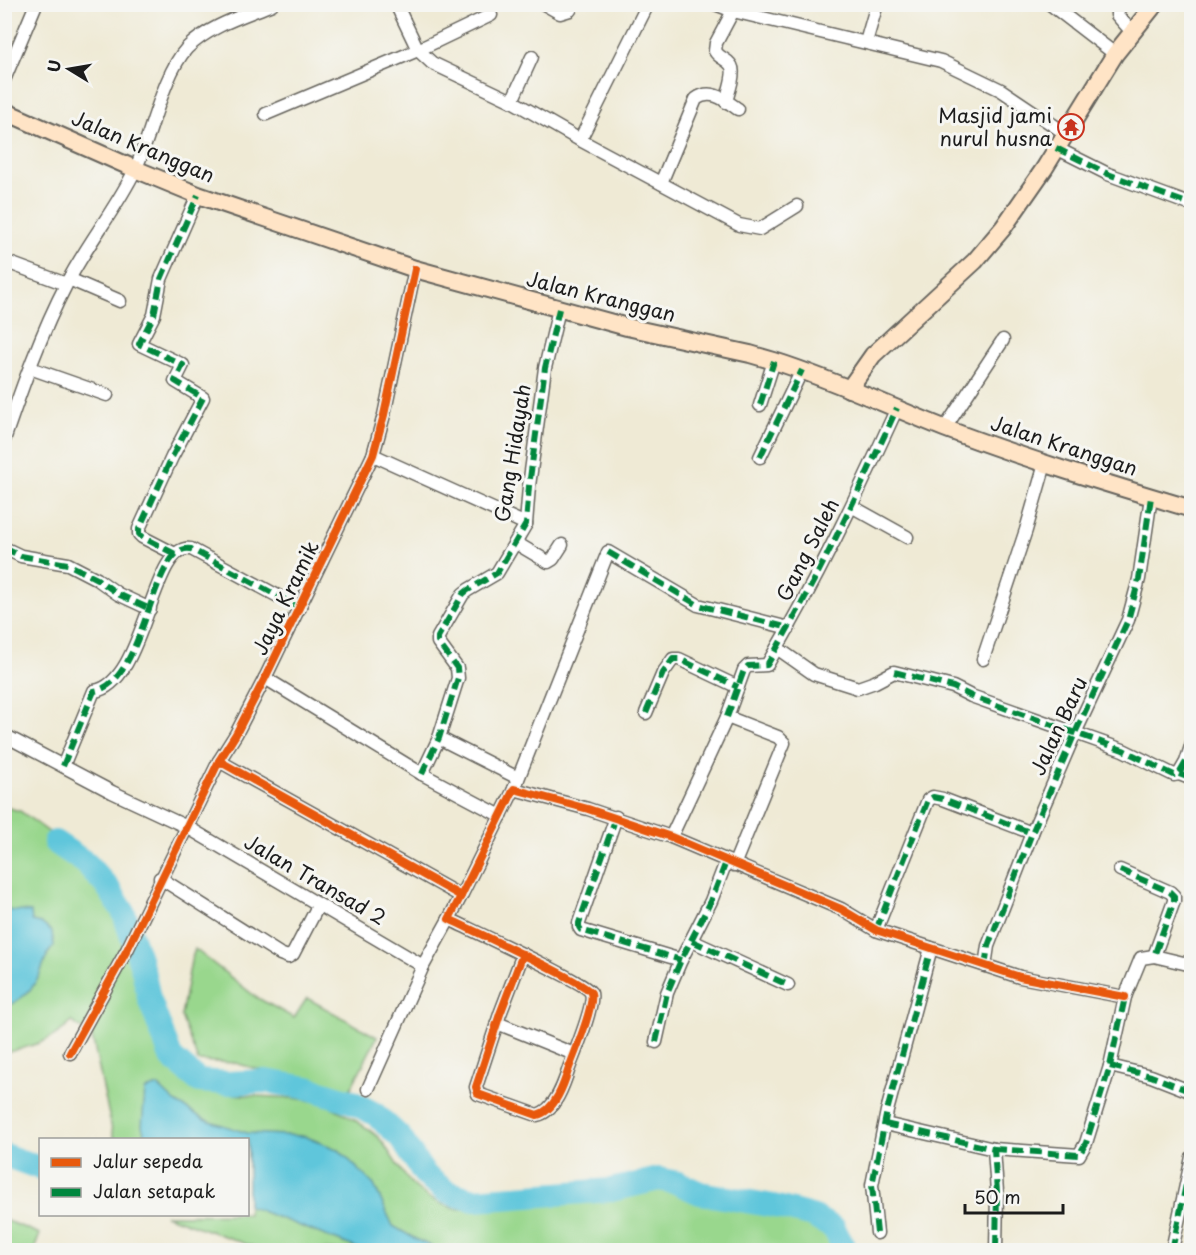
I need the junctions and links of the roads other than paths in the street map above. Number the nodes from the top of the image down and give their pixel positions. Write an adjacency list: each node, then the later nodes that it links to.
1 (36, 4): 19 (street)
2 (272, 4): 28 (street)
3 (396, 4): 16 (street)
4 (544, 4): 5 (street)
5 (573, 4)
6 (648, 4): 26 (street)
7 (715, 4): 12 (street)
8 (877, 4): 15 (street)
9 (1050, 4): 17 (street)
10 (1123, 4): 14 (street)
11 (1155, 4): 14 (main road)
12 (733, 11): 15 (street); 21 (street)
13 (491, 15): 16 (street)
14 (1132, 32): 17 (main road)
15 (866, 42): 25 (street)
16 (418, 50): 20 (street); 24 (street)
17 (1115, 54): 25 (main road)
18 (532, 57): 20 (street)
19 (4, 80)
20 (513, 100): 26 (street)
21 (726, 102): 22 (street); 29 (street)
22 (738, 109)
23 (4, 111): 28 (main road, Jalan Kranggan)
24 (266, 114)
25 (1065, 133): 27 (main road)
26 (580, 140): 29 (street)
27 (1056, 148): 31 (street); 42 (main road)
28 (135, 169): 30 (main road, Jalan Kranggan); 35 (street)
29 (661, 183): 32 (street)
30 (198, 195): 34 (main road, Jalan Kranggan); 59 (street)
31 (1191, 205)
32 (797, 206)
33 (4, 261): 35 (street)
34 (415, 269): 37 (main road, Jalan Kranggan); 48 (street, Jaya Kramik)
35 (68, 282): 36 (street); 40 (street)
36 (120, 301)
37 (558, 309): 39 (main road, Jalan Kranggan); 54 (street, Gang Hidayah)
38 (1004, 340): 46 (street)
39 (774, 361): 41 (main road, Jalan Kranggan); 44 (street)
40 (30, 368): 43 (street); 47 (street)
41 (802, 370): 42 (main road, Jalan Kranggan); 49 (street)
42 (849, 389): 45 (main road, Jalan Kranggan)
43 (106, 395)
44 (760, 405)
45 (897, 408): 46 (main road, Jalan Kranggan); 52 (street, Gang Saleh)
46 (945, 428): 50 (main road, Jalan Kranggan)
47 (4, 440)
48 (373, 455): 54 (street); 60 (street, Jaya Kramik)
49 (760, 457)
50 (1045, 464): 51 (main road, Jalan Kranggan); 64 (street)
51 (1150, 497): 53 (main road, Jalan Kranggan); 69 (street, Jalan Baru)
52 (853, 507): 55 (street); 62 (street, Gang Saleh)
53 (1191, 510)
54 (526, 524): 56 (street, Gang Hidayah)
55 (907, 537)
56 (516, 543): 57 (street); 71 (street, Gang Hidayah)
57 (562, 545)
58 (4, 548): 61 (street)
59 (175, 554): 60 (street); 61 (street)
60 (300, 608): 65 (street, Jaya Kramik)
61 (150, 609): 74 (street)
62 (789, 628): 63 (street); 78 (street, Gang Saleh)
63 (777, 648): 66 (street); 69 (street)
64 (982, 659)
65 (265, 678): 73 (street, Jaya Kramik); 75 (street)
66 (738, 687): 67 (street); 68 (street)
67 (646, 713)
68 (727, 717): 83 (street); 84 (street)
69 (1075, 733): 76 (street); 82 (street, Jalan Baru)
70 (4, 735): 74 (street, Jalan Transad 2)
71 (439, 738): 75 (street, Gang Hidayah); 78 (street)
72 (1191, 743): 76 (street)
73 (219, 761): 81 (street, Jaya Kramik); 87 (street)
74 (63, 766): 81 (street, Jalan Transad 2)
75 (422, 774): 79 (street)
76 (1179, 774): 77 (street)
77 (1191, 779)
78 (516, 783): 79 (street); 80 (street)
79 (501, 816): 87 (street)
80 (616, 818): 83 (street); 95 (street)
81 (187, 827): 86 (street, Jaya Kramik); 88 (street, Jalan Transad 2)
82 (1032, 833): 90 (street); 98 (street, Jalan Baru)
83 (671, 837): 84 (street)
84 (730, 863): 90 (street); 91 (street)
85 (1120, 870): 94 (street)
86 (160, 878): 88 (street); 103 (street, Jaya Kramik)
87 (461, 896): 89 (street)
88 (318, 906): 97 (street, Jalan Transad 2)
89 (449, 919): 93 (street); 97 (street)
90 (876, 930): 92 (street)
91 (693, 941): 95 (street); 99 (street)
92 (931, 948): 98 (street); 108 (street)
93 (523, 954): 101 (street); 104 (street)
94 (1154, 956): 96 (street); 100 (street)
95 (681, 960): 102 (street)
96 (1191, 965)
97 (423, 966): 106 (street)
98 (985, 966): 100 (street)
99 (788, 985)
100 (1125, 997): 105 (street)
101 (497, 1023): 104 (street); 104 (street)
102 (656, 1042)
103 (70, 1053)
104 (574, 1054)
105 (1110, 1066): 107 (street); 109 (street)
106 (368, 1089)
107 (1191, 1092)
108 (885, 1124): 109 (street); 111 (street)
109 (993, 1149): 112 (street)
110 (1191, 1157): 113 (street)
111 (877, 1233)
112 (1000, 1250)
113 (1173, 1251)

